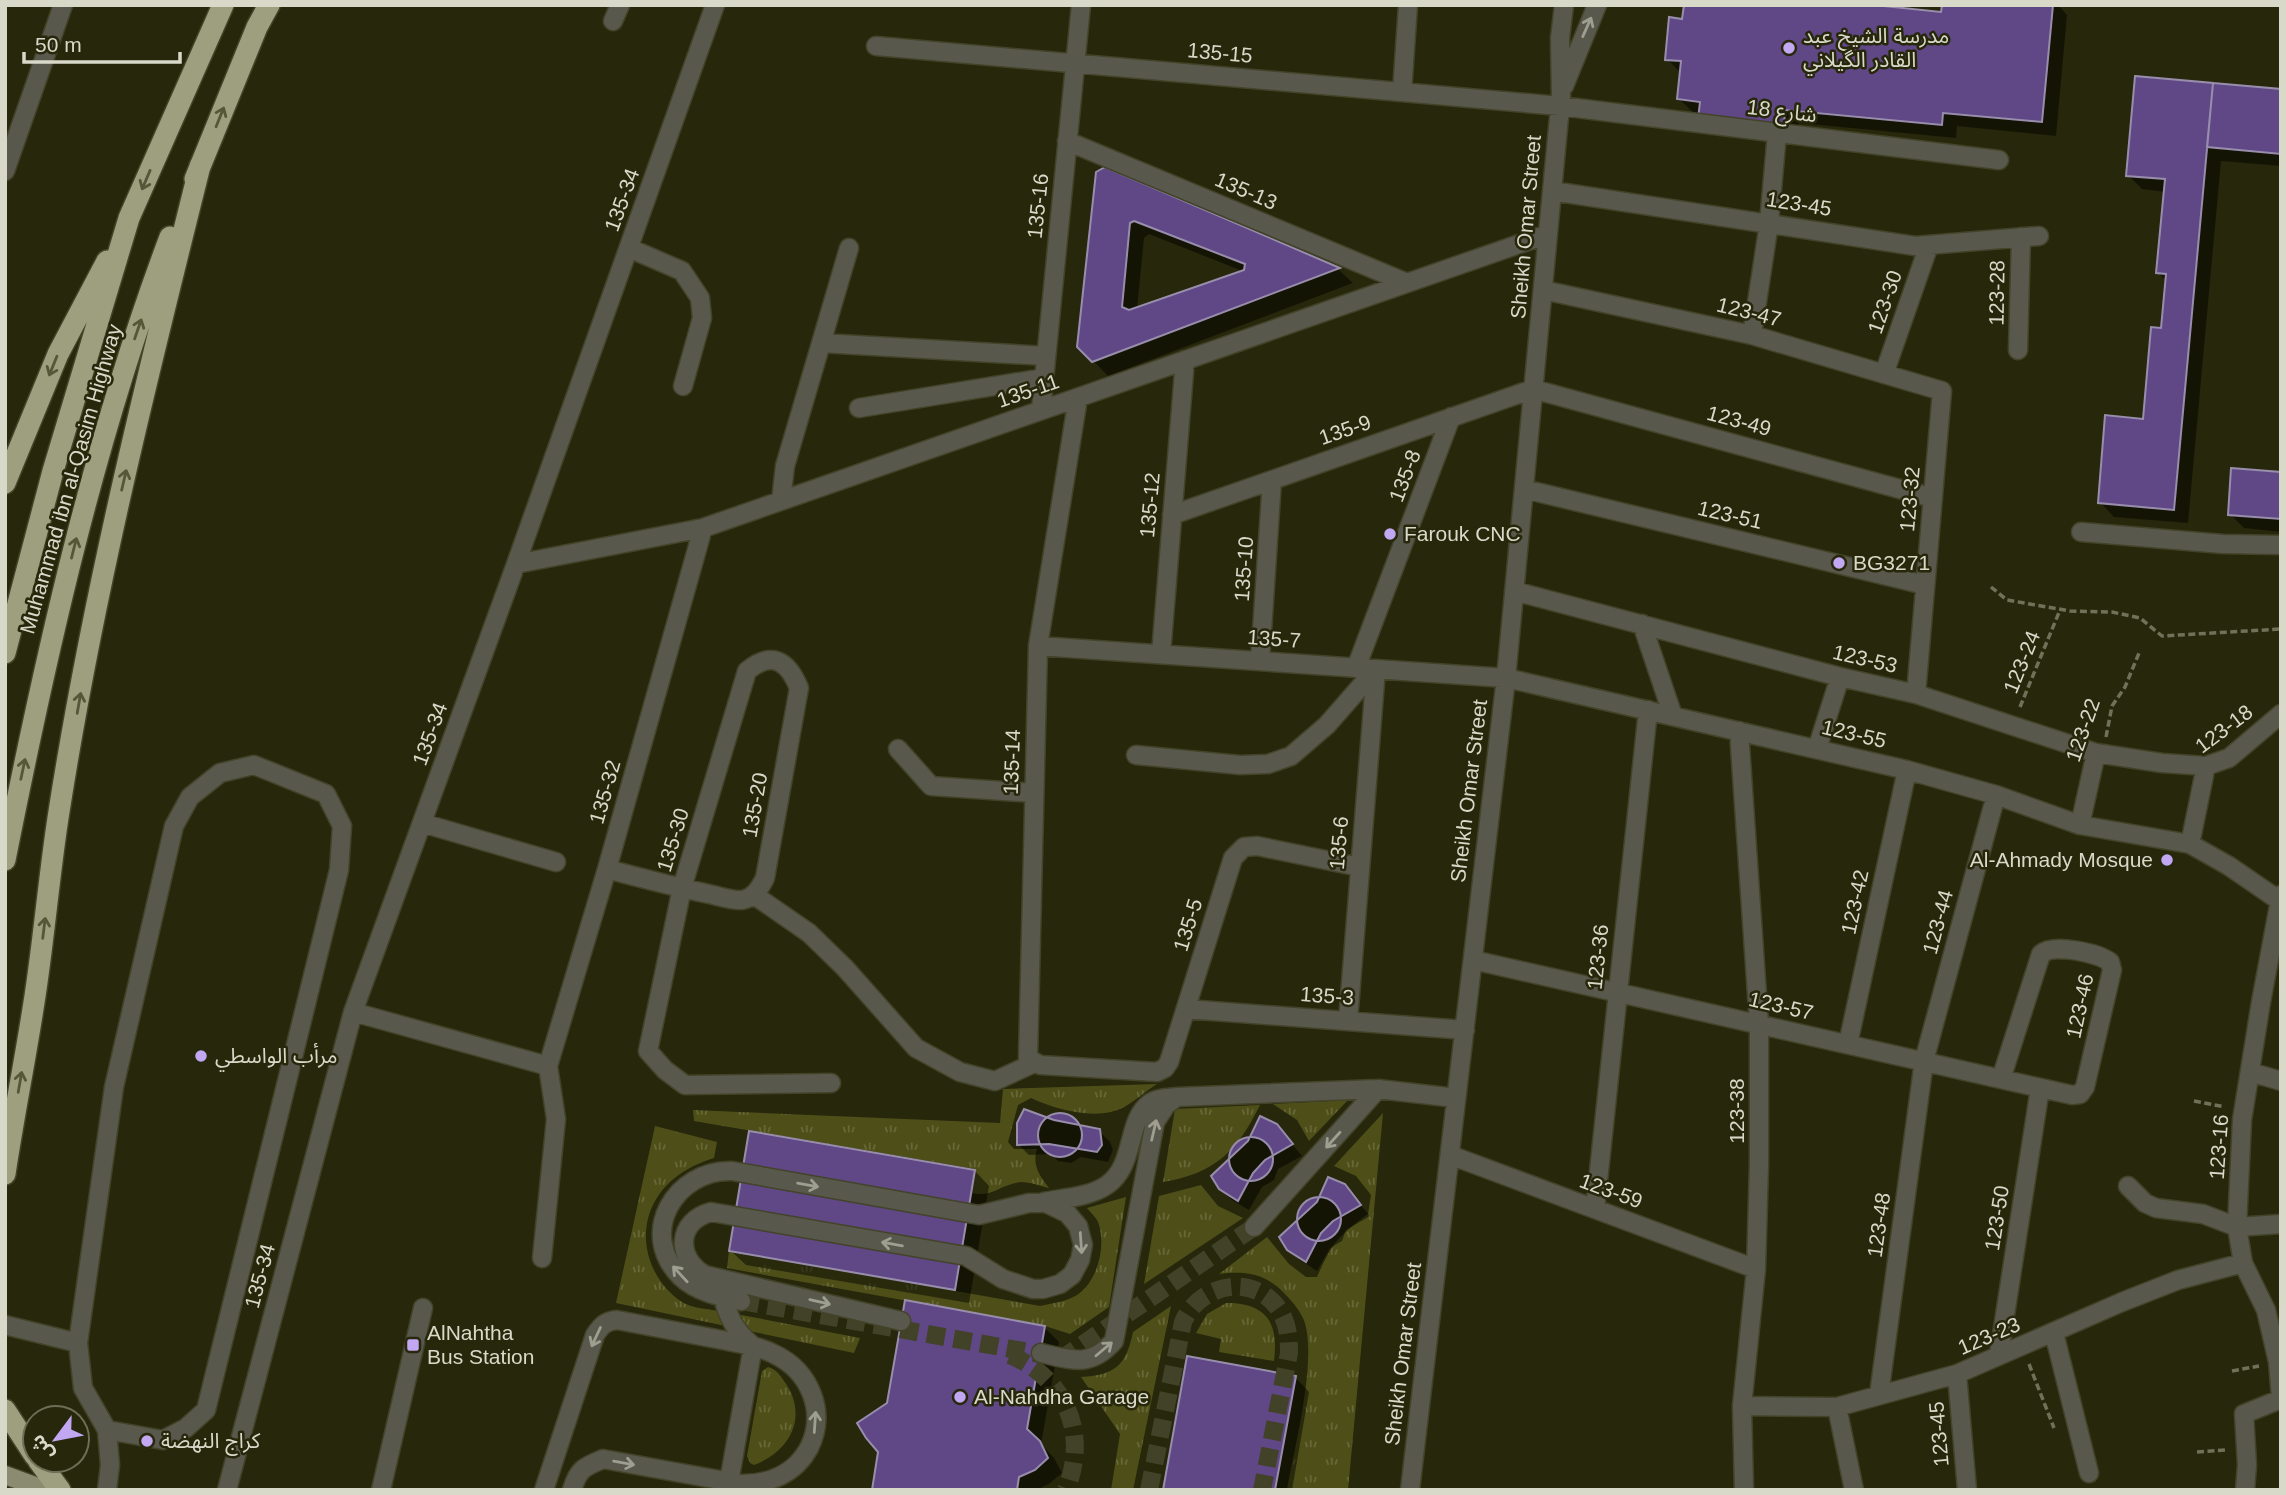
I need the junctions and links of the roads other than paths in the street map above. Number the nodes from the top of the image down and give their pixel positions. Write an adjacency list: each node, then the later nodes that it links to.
1 (63, 5): 13 (street)
2 (223, 5): 20 (highway, Muhammad ibn al-Qasim Highway, one-way to 20)
3 (269, 5): 17 (highway, Muhammad ibn al-Qasim Highway, one-way to 3)
4 (715, 5): 26 (street, 135-34)
5 (1081, 5): 10 (street, 135-16)
6 (1408, 5): 11 (street)
7 (1564, 5): 12 (street, Sheikh Omar Street)
8 (1597, 5): 12 (street, Sheikh Omar Street, one-way to 8)
9 (876, 46): 10 (street, 135-15)
10 (1075, 63): 11 (street, 135-15); 15 (street, 135-16)
11 (1402, 92): 12 (street, 135-15)
12 (1560, 101): 14 (street, شارع 18); 19 (street, Sheikh Omar Street)
13 (12, 129): 18 (street)
14 (1777, 133): 16 (street, شارع 18); 21 (street)
15 (1067, 141): 28 (street, 135-13); 33 (street, 135-16)
16 (1999, 160)
17 (200, 166): 82 (highway, Muhammad ibn al-Qasim Highway, one-way to 17); 111 (highway, one-way to 17)
18 (5, 171)
19 (1552, 191): 21 (street, 123-45); 22 (street, Sheikh Omar Street)
20 (129, 218): 45 (highway, one-way to 45); 58 (highway, Muhammad ibn al-Qasim Highway)
21 (1769, 223): 25 (street, 123-45); 30 (street)
22 (1548, 233): 28 (street, 135-11); 29 (street, Sheikh Omar Street)
23 (2039, 236): 24 (street, 123-45)
24 (2021, 237): 25 (street, 123-45); 32 (street, 123-28)
25 (1929, 245): 35 (street, 123-30)
26 (629, 248): 37 (street); 53 (street, 135-34)
27 (849, 248): 31 (street)
28 (1407, 283): 34 (street, 135-11)
29 (1543, 290): 30 (street, 123-47); 38 (street, Sheikh Omar Street)
30 (1752, 335): 35 (street, 123-47)
31 (821, 343): 33 (street); 48 (street)
32 (2018, 350)
33 (1046, 356): 36 (street, 135-16)
34 (1185, 360): 40 (street, 135-11); 49 (street, 135-12)
35 (1884, 374): 39 (street, 123-47)
36 (1044, 378): 41 (street); 42 (street, 135-16)
37 (683, 386)
38 (1533, 389): 43 (street, 135-9); 46 (street, Sheikh Omar Street); 47 (street, 123-49)
39 (1942, 391): 47 (street, 123-32)
40 (1078, 398): 42 (street, 135-11); 57 (street, 135-14)
41 (859, 408)
42 (1041, 410): 48 (street, 135-11)
43 (1451, 417): 44 (street, 135-9); 62 (street, 135-8)
44 (1272, 480): 49 (street, 135-9); 61 (street, 135-10)
45 (5, 483)
46 (1524, 489): 54 (street, 123-51); 55 (street, Sheikh Omar Street)
47 (1933, 498): 54 (street, 123-32)
48 (781, 501): 50 (street, 135-11)
49 (1172, 515): 59 (street, 135-12)
50 (703, 528): 53 (street, 135-11); 85 (street, 135-32)
51 (2081, 532): 52 (street)
52 (2281, 545)
53 (516, 564): 79 (street, 135-34)
54 (1925, 585): 66 (street, 123-32)
55 (1514, 591): 56 (street, 123-53); 65 (street, Sheikh Omar Street)
56 (1642, 624): 64 (street, 123-53); 69 (street)
57 (1038, 646): 59 (street, 135-7); 77 (street, 135-14)
58 (5, 653)
59 (1161, 654): 61 (street, 135-7)
60 (771, 661): 86 (street, 135-30); 87 (street, 135-20)
61 (1260, 661): 62 (street, 135-7)
62 (1356, 668): 63 (street, 135-7)
63 (1376, 669): 65 (street, 135-7); 74 (street); 84 (street, 135-6)
64 (1840, 677): 66 (street, 123-53); 72 (street)
65 (1506, 678): 67 (street, 123-55); 90 (street, Sheikh Omar Street)
66 (1916, 694): 73 (street, 123-53)
67 (1648, 710): 69 (street, 123-55); 91 (street, 123-36)
68 (2281, 714): 75 (street, 123-18)
69 (1673, 716): 70 (street, 123-55)
70 (1739, 732): 72 (street, 123-55); 95 (street, 123-38)
71 (898, 749): 77 (street)
72 (1817, 749): 76 (street, 123-55)
73 (2096, 753): 75 (street, 123-53); 80 (street, 123-22)
74 (1136, 755)
75 (2206, 766): 81 (street, 123-18)
76 (1907, 770): 78 (street, 123-55); 97 (street, 123-42)
77 (1034, 793): 99 (street, 135-14)
78 (1996, 795): 80 (street, 123-55); 98 (street, 123-44)
79 (422, 823): 83 (street); 93 (street, 135-34)
80 (2080, 825): 81 (street, 123-55)
81 (2190, 844): 89 (street)
82 (5, 860)
83 (556, 862)
84 (1360, 867): 92 (street, 135-5); 94 (street, 135-6)
85 (607, 869): 86 (street); 100 (street, 135-32)
86 (682, 888): 87 (street); 104 (street, 135-30)
87 (754, 895): 99 (street)
88 (2281, 895): 89 (street, 123-16)
89 (2280, 901): 101 (street, 123-16)
90 (1473, 960): 91 (street, 123-57); 96 (street, Sheikh Omar Street)
91 (1617, 992): 95 (street, 123-57); 114 (street, 123-36)
92 (1186, 1009): 94 (street, 135-3); 99 (street, 135-5)
93 (353, 1012): 100 (street); 145 (street, 135-34)
94 (1348, 1021): 96 (street, 135-3)
95 (1759, 1024): 97 (street, 123-57); 120 (street, 123-38)
96 (1465, 1030): 109 (street, Sheikh Omar Street)
97 (1848, 1044): 98 (street, 123-57)
98 (1924, 1061): 102 (street, 123-57); 131 (street, 123-48)
99 (1034, 1063)
100 (548, 1066): 118 (street)
101 (2250, 1072): 103 (street); 117 (street, 123-16)
102 (2001, 1079): 105 (street, 123-57); 107 (street, 123-46)
103 (2281, 1081)
104 (831, 1083)
105 (2040, 1088): 107 (street, 123-57); 129 (street, 123-50)
106 (1378, 1089): 108 (street); 109 (street); 116 (street, one-way to 116)
107 (2080, 1094)
108 (1177, 1097): 113 (street); 128 (street, one-way to 108)
109 (1456, 1098): 110 (street, Sheikh Omar Street)
110 (1450, 1155): 114 (street, 123-59); 149 (street, Sheikh Omar Street)
111 (5, 1174)
112 (2128, 1186): 117 (street)
113 (1043, 1202)
114 (1595, 1209): 120 (street, 123-59)
115 (2281, 1224): 117 (street)
116 (1254, 1227)
117 (2236, 1227): 119 (street, 123-16)
118 (542, 1258)
119 (2243, 1263): 122 (street, 123-16); 125 (street, 123-23)
120 (1755, 1269): 133 (street, 123-38)
121 (423, 1308): 146 (street)
122 (2273, 1311): 132 (street, 123-16)
123 (901, 1321): 127 (street, one-way to 123)
124 (5, 1325): 126 (street)
125 (2054, 1333): 129 (street, 123-23); 138 (street)
126 (78, 1343): 136 (street); 136 (street)
127 (753, 1346): 141 (street); 141 (street, one-way to 127); 147 (street, one-way to 147)
128 (1041, 1353)
129 (1999, 1354): 130 (street, 123-23)
130 (1957, 1374): 131 (street, 123-23); 152 (street, 123-45)
131 (1879, 1395): 134 (street, 123-23)
132 (2281, 1398): 153 (street, 123-16)
133 (1742, 1406): 134 (street, 123-23); 150 (street, 123-38)
134 (1837, 1407): 151 (street)
135 (5, 1410): 137 (highway)
136 (107, 1430): 144 (street)
137 (21, 1435)
138 (2089, 1473)
139 (48, 1474): 143 (highway)
140 (5, 1475): 142 (main road)
141 (729, 1482): 148 (street, one-way to 141)
142 (46, 1490)
143 (60, 1490)
144 (107, 1490)
145 (227, 1490)
146 (381, 1490)
147 (544, 1490)
148 (572, 1490)
149 (1410, 1490)
150 (1744, 1490)
151 (1854, 1490)
152 (1967, 1490)
153 (2245, 1490)

